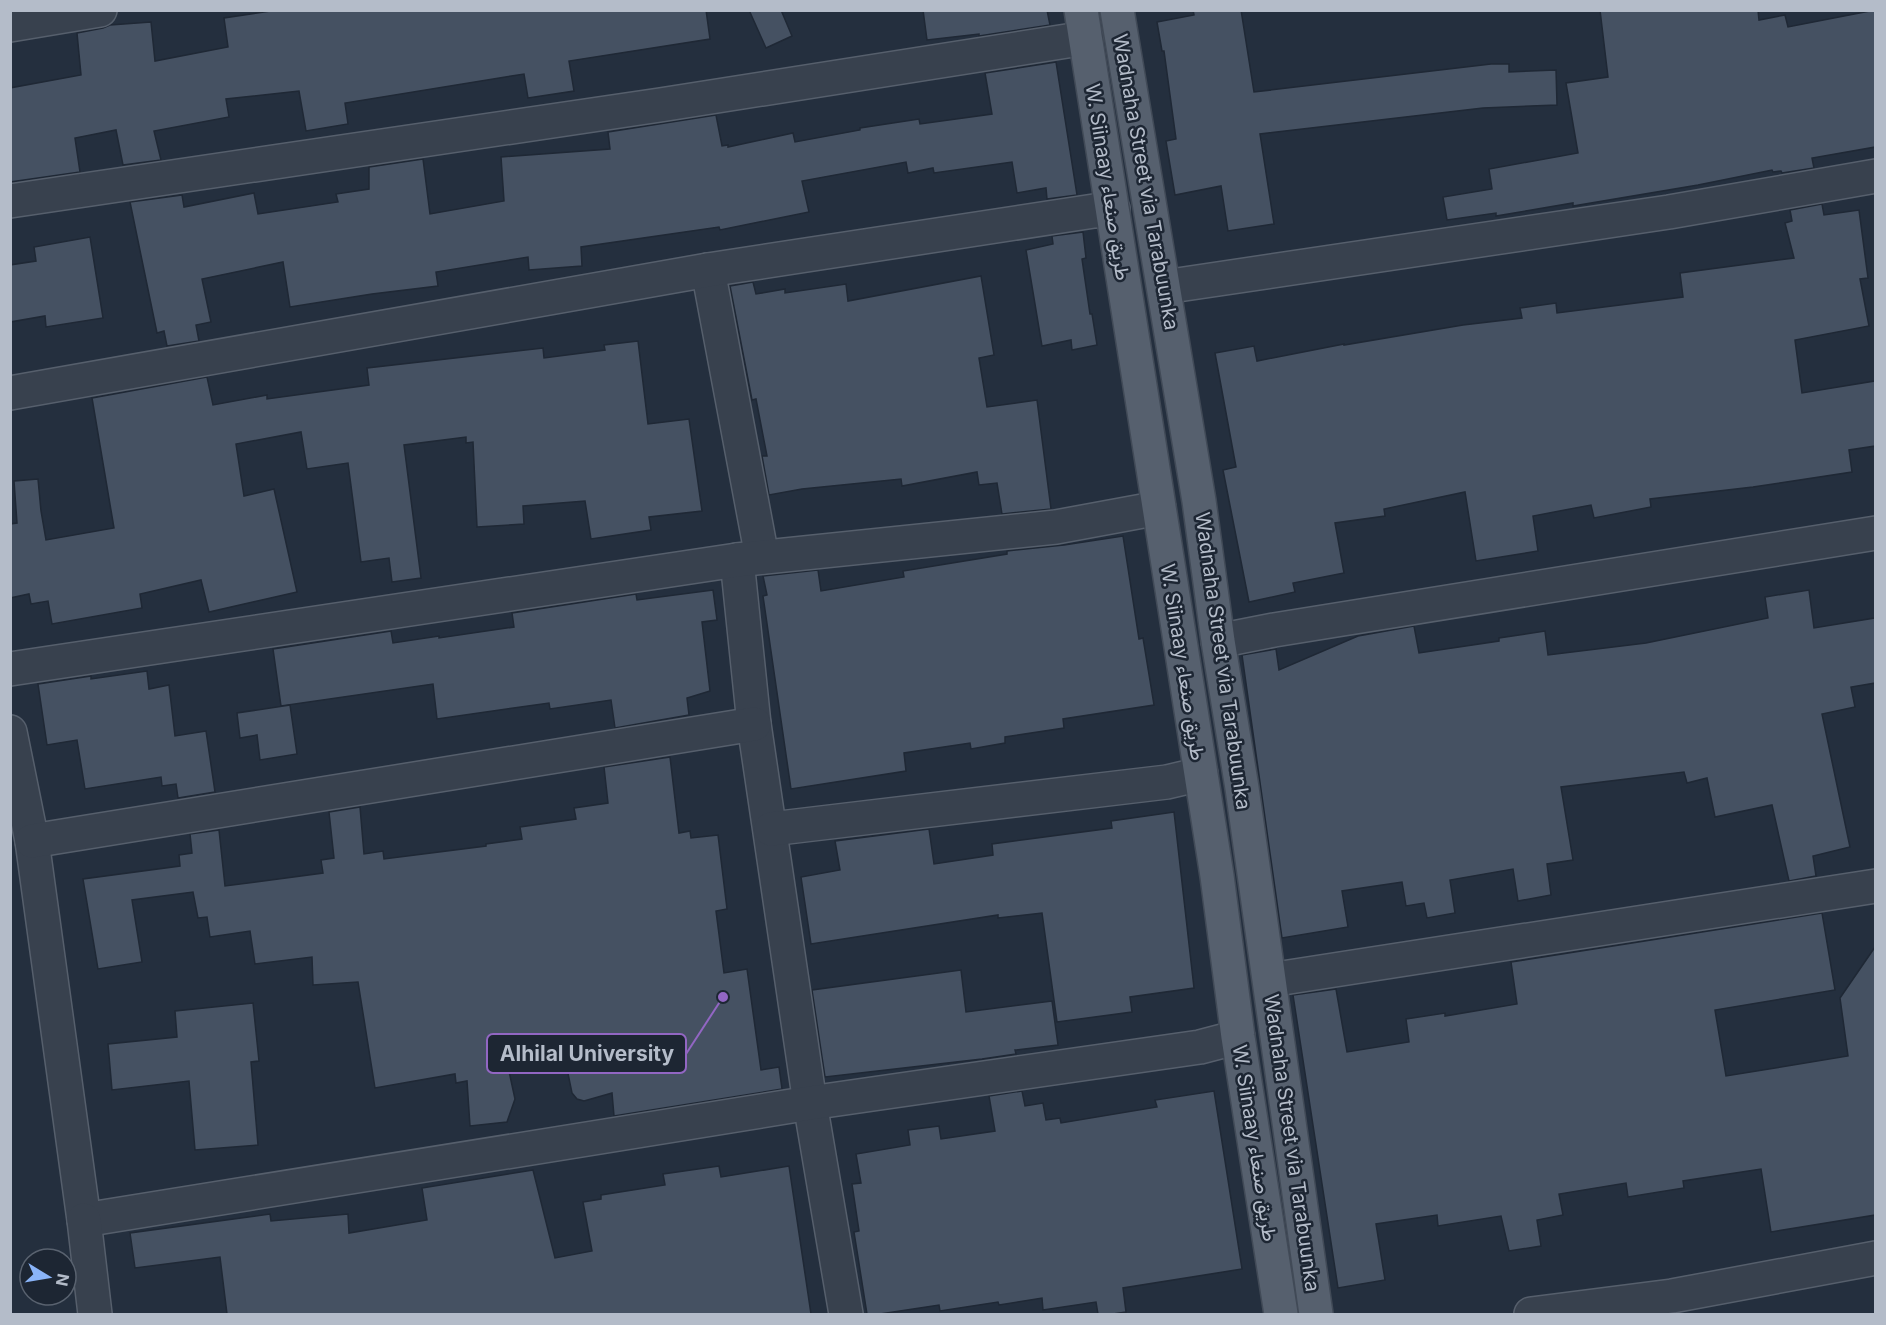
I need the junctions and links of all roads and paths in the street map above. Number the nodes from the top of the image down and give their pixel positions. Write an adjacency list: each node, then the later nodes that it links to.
1 (100, 10): 3 (street)
2 (1117, 10): 10 (main road, Wadnaha Street via Tarabuunka)
3 (61, 14): 5 (street)
4 (1084, 24): 7 (street); 8 (main road, W. Siinaay طريق صنعاء)
5 (10, 25)
6 (1875, 176): 10 (street)
7 (10, 201)
8 (1113, 209): 9 (street); 12 (main road, W. Siinaay طريق صنعاء)
9 (708, 270): 11 (street); 14 (street)
10 (1164, 287): 15 (main road, Wadnaha Street via Tarabuunka)
11 (10, 393)
12 (1159, 508): 14 (street); 20 (main road, W. Siinaay طريق صنعاء)
13 (1875, 533): 15 (street)
14 (749, 558): 16 (street); 17 (street)
15 (1218, 641): 24 (main road, Wadnaha Street via Tarabuunka)
16 (10, 669)
17 (754, 724): 21 (street); 22 (street)
18 (10, 732): 19 (street)
19 (14, 770): 22 (street)
20 (1201, 774): 21 (street); 25 (main road, W. Siinaay طريق صنعاء)
21 (771, 829): 26 (street)
22 (32, 841): 27 (street)
23 (1875, 886): 24 (street)
24 (1270, 980): 33 (main road, Wadnaha Street via Tarabuunka)
25 (1238, 1037): 26 (street); 32 (main road, W. Siinaay طريق صنعاء)
26 (810, 1103): 27 (street); 31 (street)
27 (84, 1220): 30 (street)
28 (1875, 1258): 29 (street)
29 (1674, 1305): 34 (street)
30 (95, 1314)
31 (846, 1314)
32 (1281, 1314)
33 (1316, 1314)
34 (1531, 1314)

